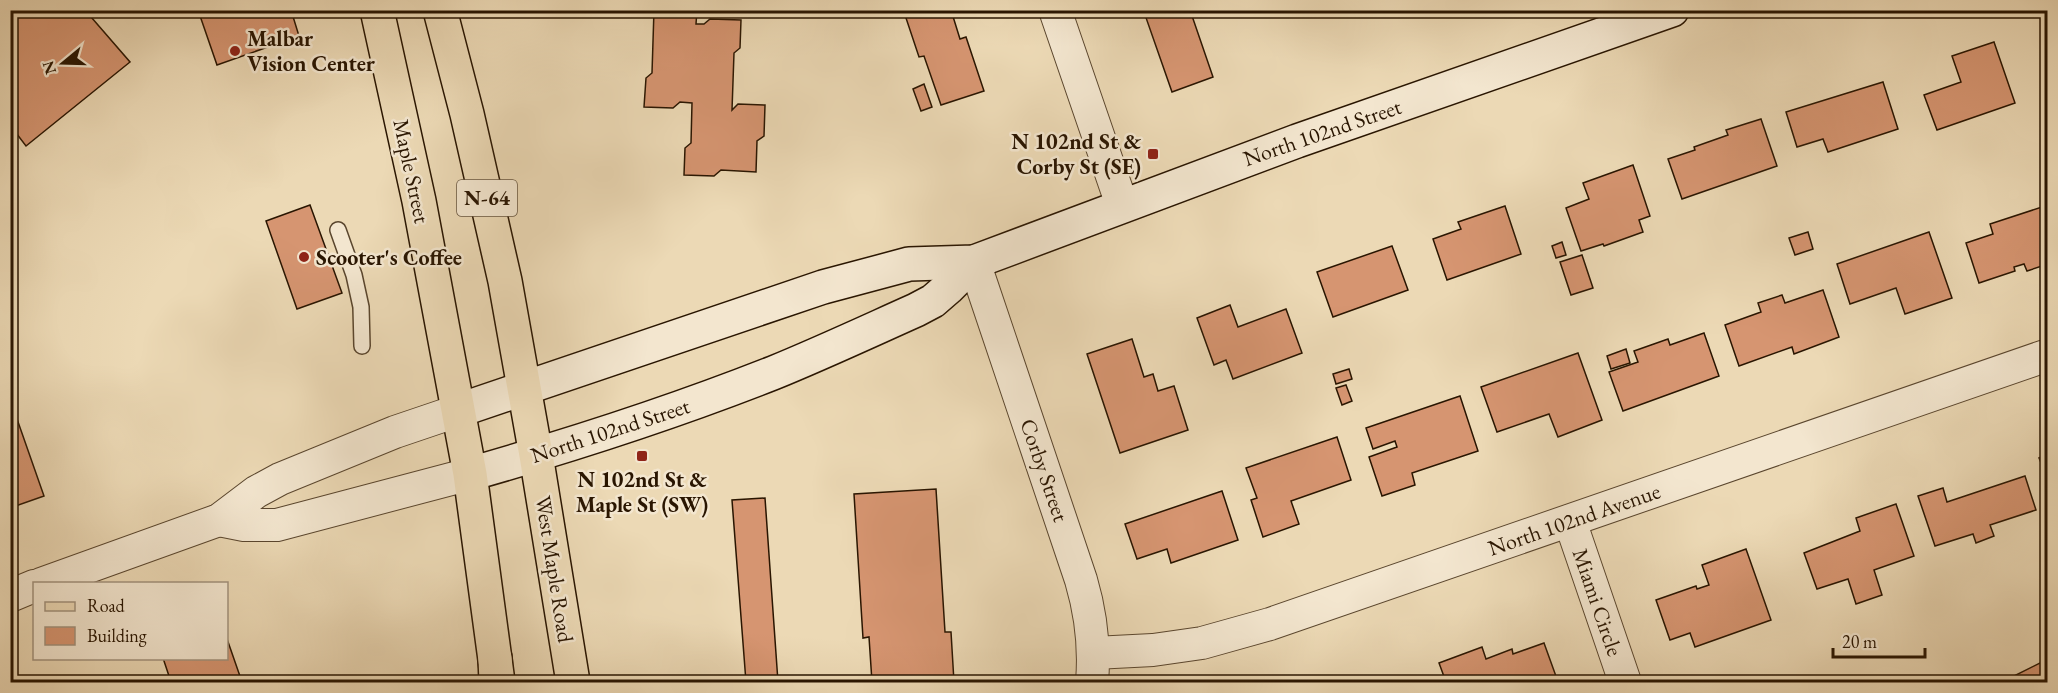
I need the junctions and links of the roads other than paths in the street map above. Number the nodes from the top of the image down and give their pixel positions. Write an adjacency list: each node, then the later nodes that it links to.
1 (377, 10): 12 (main road, Maple Street)
2 (440, 10): 11 (main road, N-64)
3 (1054, 10): 6 (street)
4 (1672, 10): 5 (main road, North 102nd Street)
5 (1612, 20): 6 (main road, North 102nd Street)
6 (1122, 205): 8 (main road, North 102nd Street)
7 (338, 230): 9 (lane)
8 (974, 262): 11 (main road, North 102nd Street); 13 (main road, North 102nd Street); 20 (street, Corby Street)
9 (362, 346)
10 (2048, 355): 16 (street, North 102nd Avenue)
11 (524, 388): 12 (main road, North 102nd Street); 13 (main road, N-64)
12 (457, 411): 14 (main road, Maple Street); 15 (street, North 102nd Street)
13 (536, 456): 14 (main road, North 102nd Street); 22 (main road, West Maple Road / N-64)
14 (470, 474): 15 (street, North 102nd Street); 21 (main road)
15 (219, 520): 17 (street, North 102nd Street)
16 (1570, 521): 20 (street, North 102nd Avenue); 23 (street, Miami Circle)
17 (47, 582)
18 (33, 586): 19 (street)
19 (10, 596)
20 (1093, 668)
21 (496, 674)
22 (573, 682)
23 (1625, 682)

